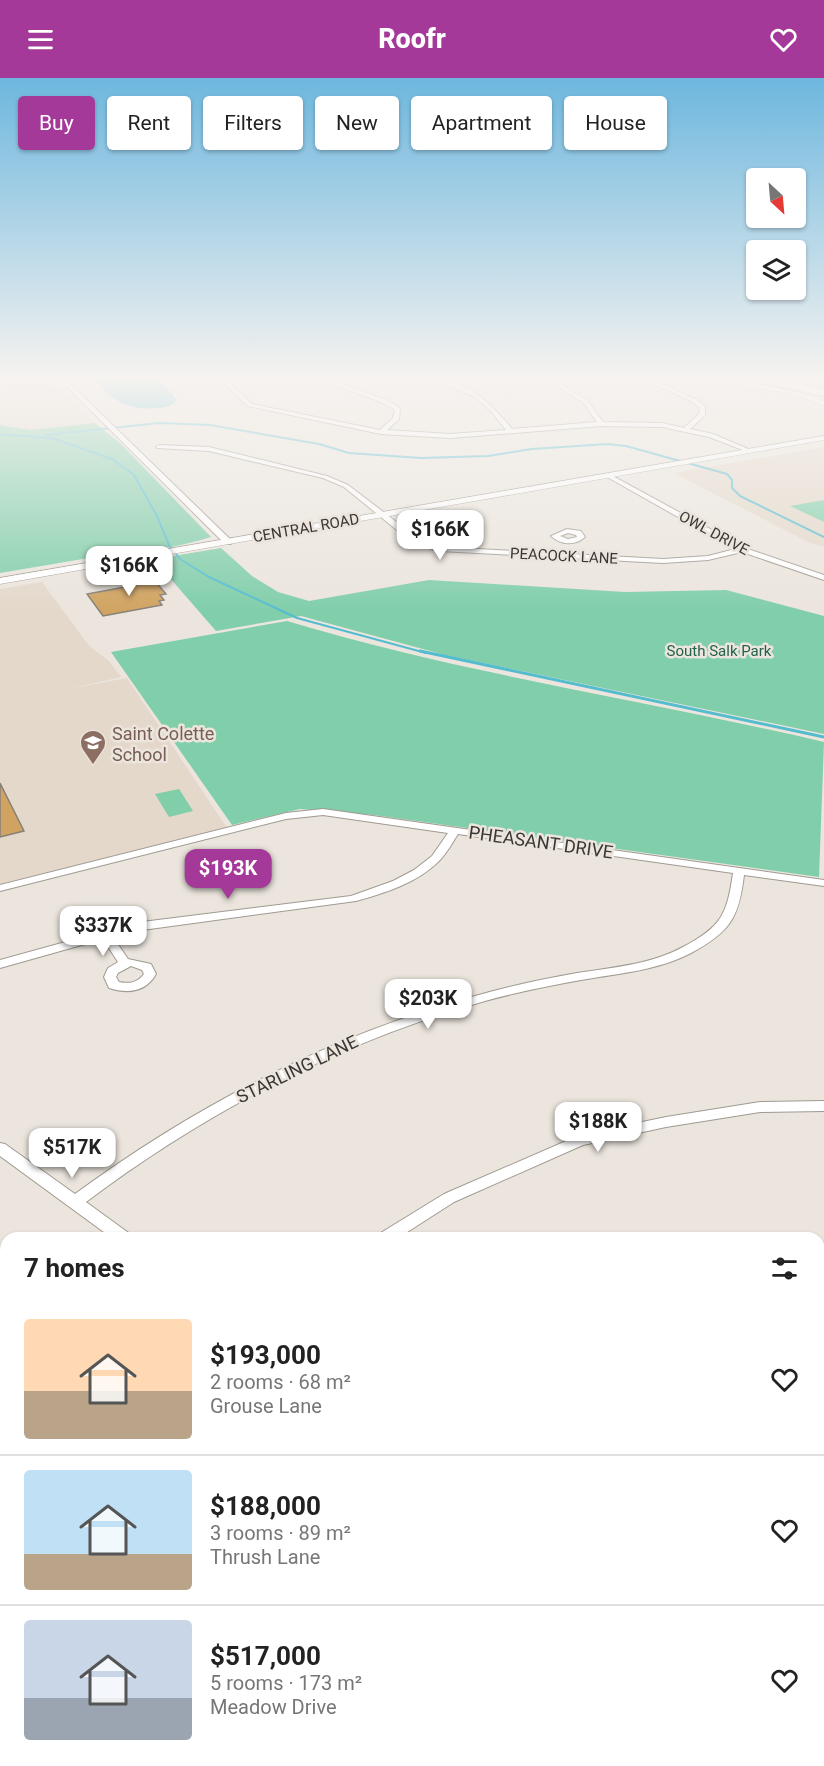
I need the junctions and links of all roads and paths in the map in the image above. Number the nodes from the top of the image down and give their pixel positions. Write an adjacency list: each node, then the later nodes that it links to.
1 (140, 456): 7 (street)
2 (237, 456): 5 (street, PEACOCK LANE)
3 (723, 456): 4 (street, CENTRAL ROAD)
4 (609, 476): 5 (street, CENTRAL ROAD); 8 (street, OWL DRIVE)
5 (382, 515): 7 (street, CENTRAL ROAD); 9 (street, PEACOCK LANE)
6 (569, 541): 9 (street)
7 (228, 542): 11 (street, CENTRAL ROAD)
8 (742, 550): 9 (street, PEACOCK LANE); 10 (street, OWL DRIVE)
9 (567, 556)
10 (824, 578)
11 (0, 581)
12 (455, 831): 13 (street, PHEASANT DRIVE); 15 (street, PHEASANT DRIVE); 16 (street)
13 (739, 870): 14 (street, PHEASANT DRIVE); 21 (street, STARLING LANE)
14 (824, 883)
15 (0, 888)
16 (106, 935): 17 (street); 18 (street)
17 (124, 963)
18 (0, 964)
19 (824, 1106): 23 (street)
20 (0, 1148): 21 (street)
21 (75, 1202): 22 (street)
22 (116, 1232)
23 (395, 1232)

